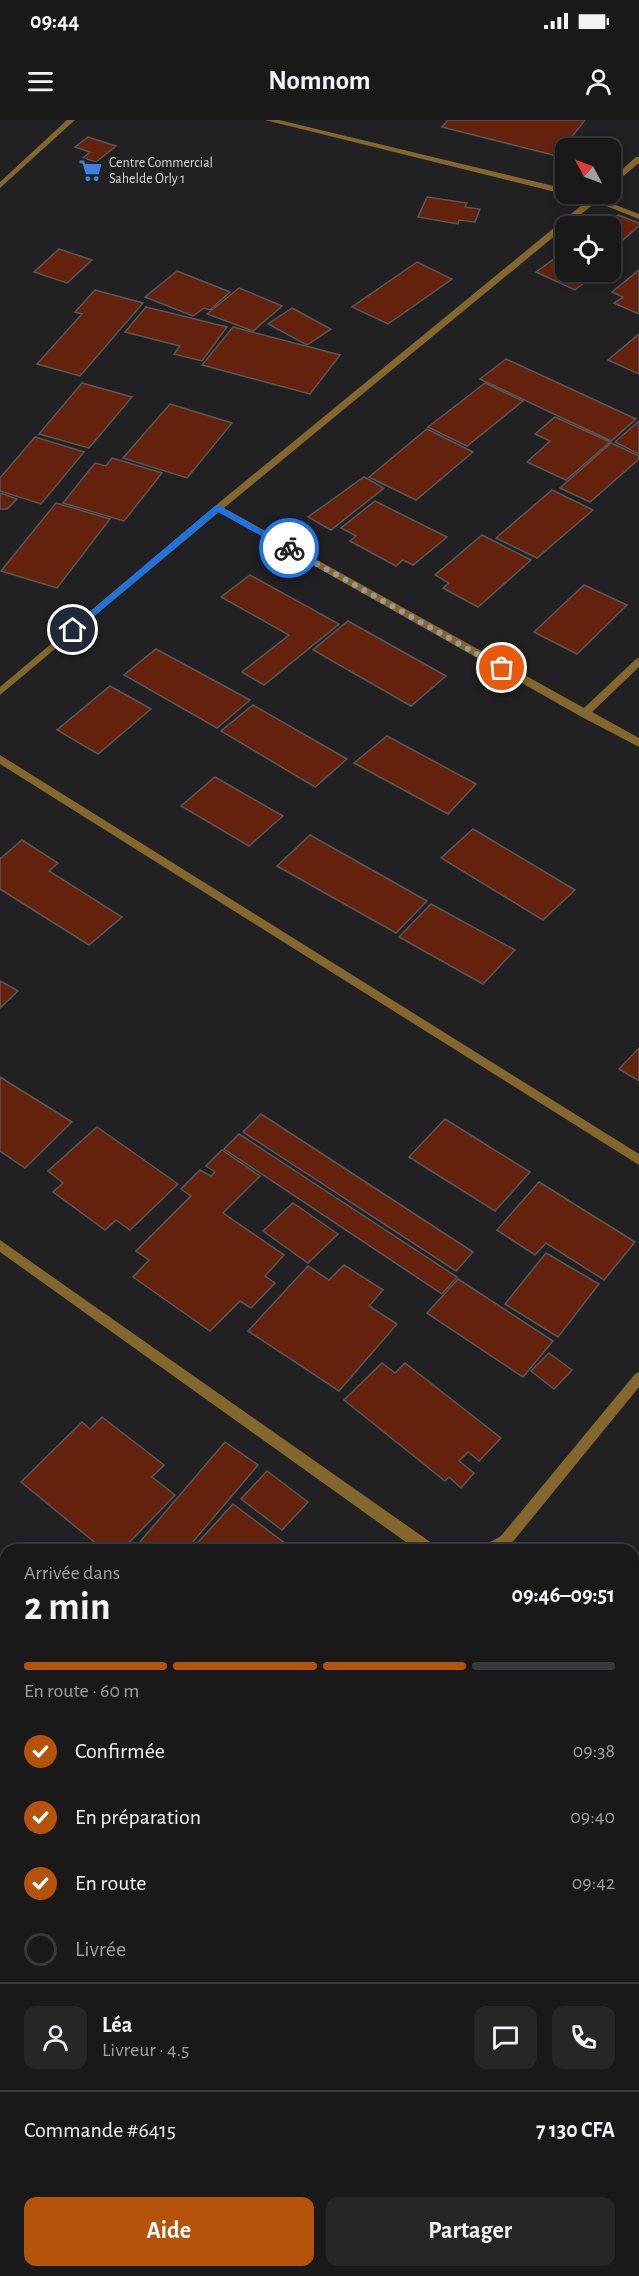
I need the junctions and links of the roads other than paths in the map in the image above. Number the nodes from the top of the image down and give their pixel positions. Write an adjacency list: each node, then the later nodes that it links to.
1 (71, 120): 5 (street)
2 (269, 120): 6 (street)
3 (639, 159): 4 (street)
4 (621, 175)
5 (0, 186)
6 (555, 190)
7 (588, 204): 10 (street)
8 (614, 204): 9 (street)
9 (639, 217)
10 (218, 508): 12 (street); 13 (street)
11 (639, 661): 13 (street)
12 (0, 692)
13 (584, 714): 14 (street)
14 (639, 743)
15 (0, 759): 16 (street)
16 (639, 1160)
17 (0, 1245): 19 (street)
18 (639, 1378): 20 (street)
19 (420, 1544)
20 (499, 1544)

